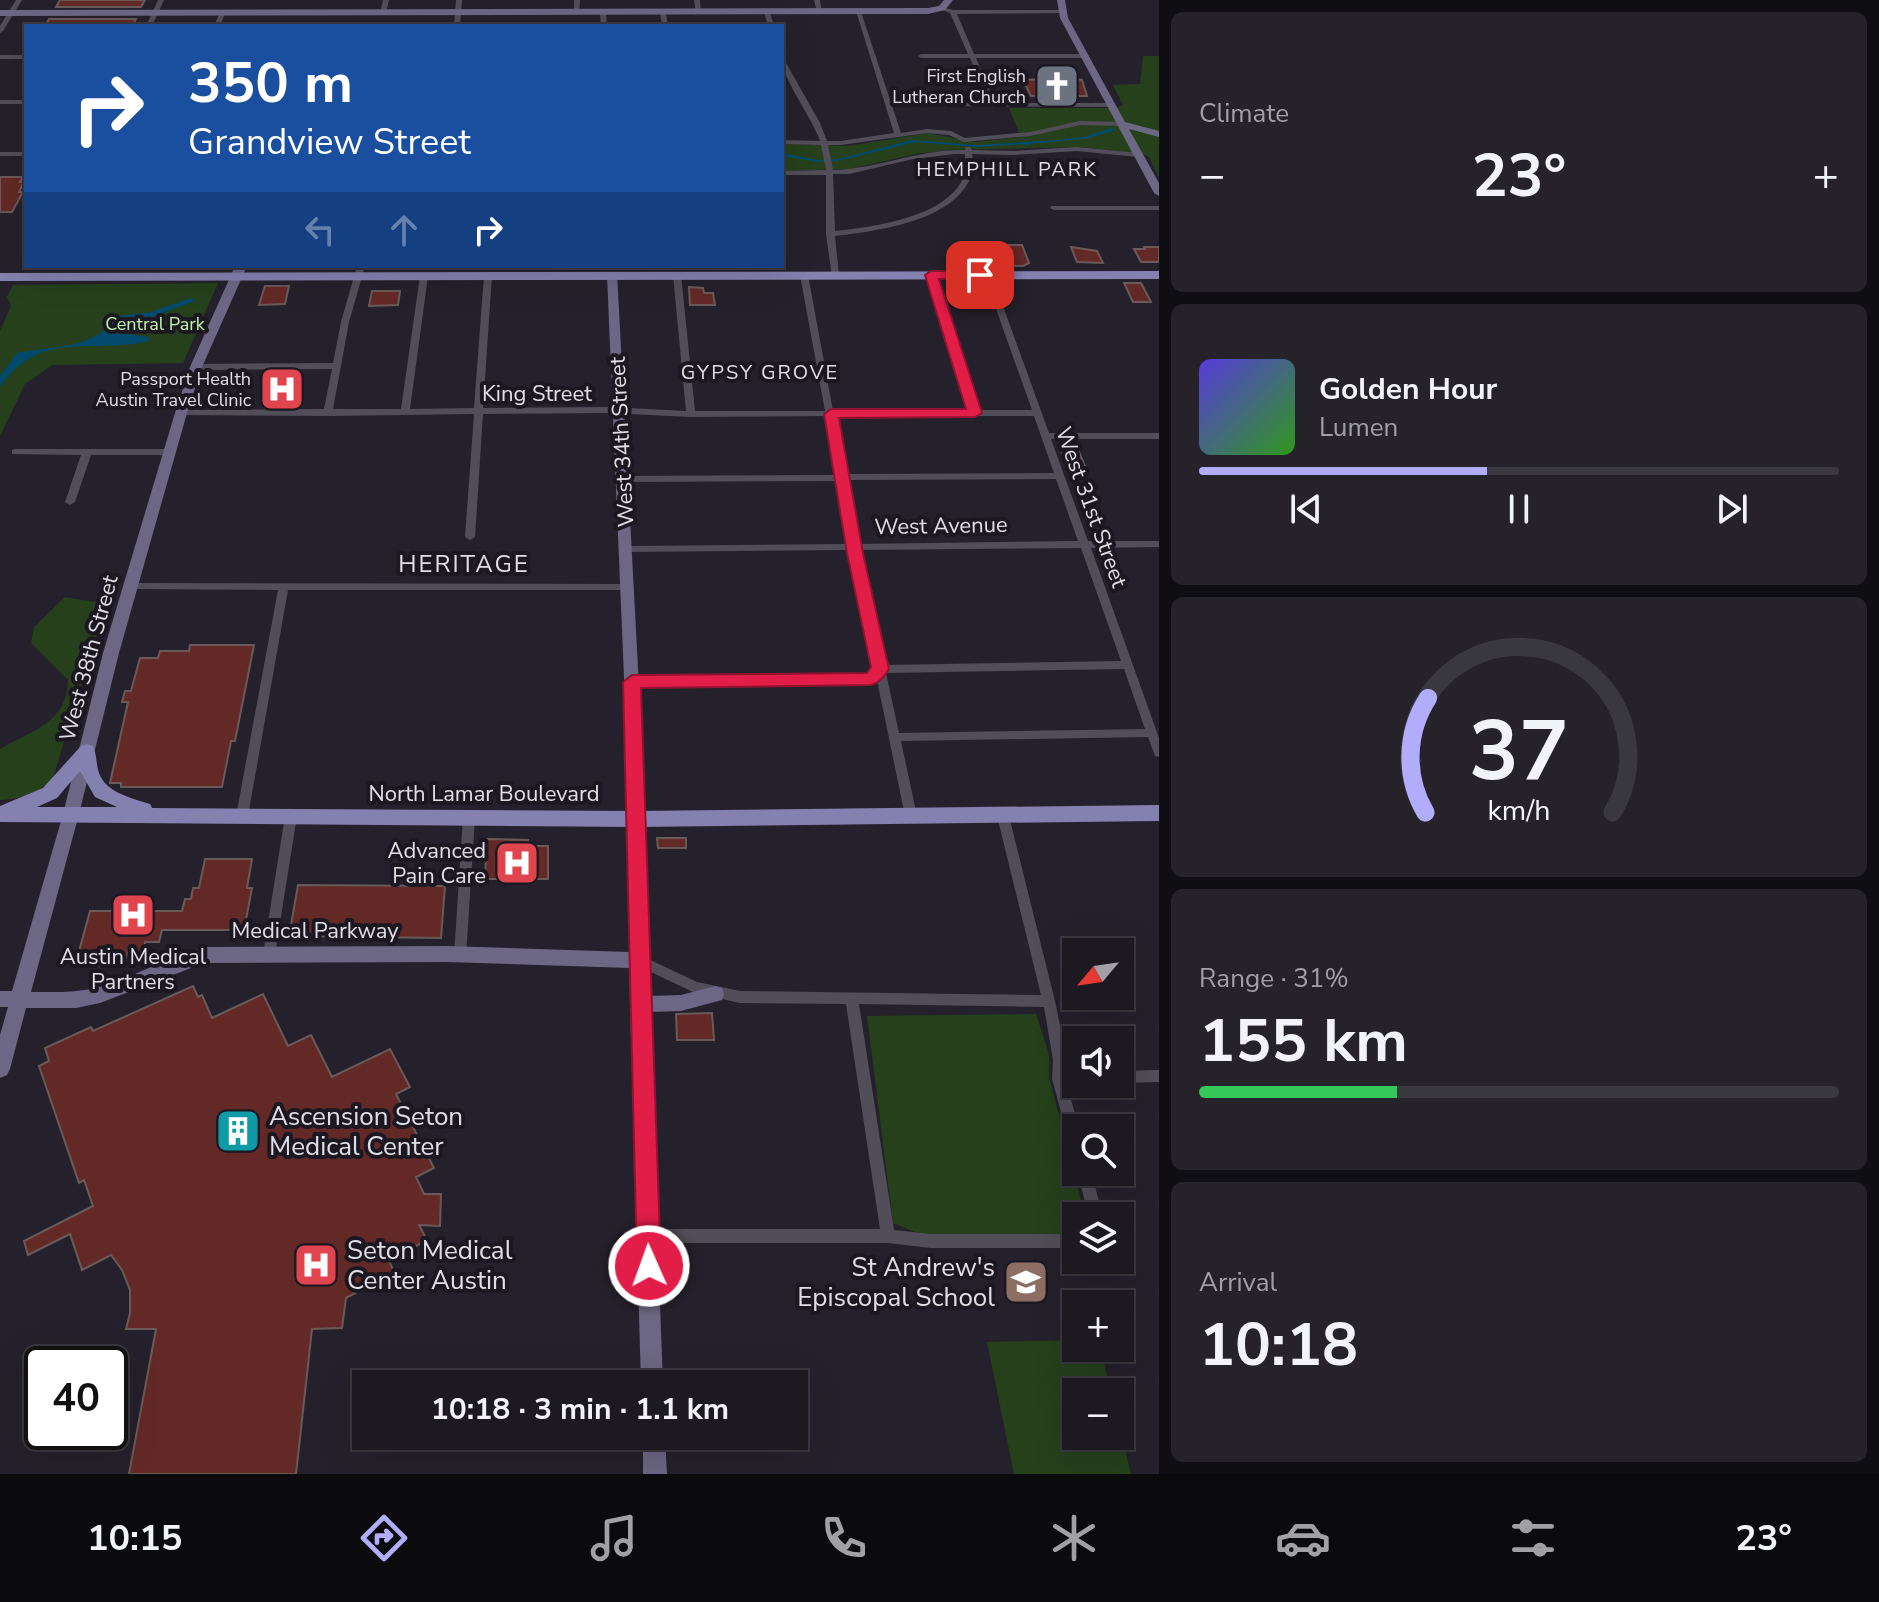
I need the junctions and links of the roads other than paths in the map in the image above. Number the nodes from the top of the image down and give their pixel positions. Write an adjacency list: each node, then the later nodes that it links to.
1 (19, 0): 17 (street)
2 (161, 0): 18 (street)
3 (386, 0): 21 (street)
4 (459, 0): 22 (street)
5 (577, 0): 23 (street)
6 (697, 0): 26 (street)
7 (817, 0): 13 (street)
8 (949, 0): 11 (street)
9 (317, 2): 20 (street)
10 (1061, 6): 15 (street); 37 (street)
11 (942, 8): 14 (street); 15 (street)
12 (767, 12): 13 (street); 26 (street); 33 (street)
13 (820, 12): 14 (street)
14 (858, 12): 49 (street)
15 (953, 12): 36 (street)
16 (0, 13): 17 (street)
17 (11, 13): 18 (street); 34 (street)
18 (155, 13): 19 (street); 27 (street)
19 (222, 13): 20 (street); 28 (street)
20 (314, 13): 21 (street); 29 (street)
21 (383, 13): 22 (street)
22 (458, 13): 23 (street); 30 (street)
23 (577, 13): 24 (street)
24 (603, 13): 25 (street); 31 (street)
25 (663, 13): 26 (street); 32 (street)
26 (699, 13)
27 (150, 24)
28 (218, 24)
29 (311, 24)
30 (457, 24)
31 (604, 24)
32 (665, 24)
33 (770, 24)
34 (0, 31)
35 (921, 56): 36 (street)
36 (972, 56): 37 (street); 46 (street)
37 (1085, 56): 47 (street)
38 (0, 57): 39 (street)
39 (24, 57)
40 (784, 65): 42 (street)
41 (784, 87): 42 (street)
42 (796, 87): 52 (street)
43 (0, 102): 44 (street)
44 (24, 102)
45 (940, 105): 46 (street)
46 (993, 105): 47 (street)
47 (1112, 105): 48 (street)
48 (1122, 124): 50 (street); 53 (street); 56 (street)
49 (898, 134): 52 (street); 53 (street)
50 (1159, 134)
51 (784, 142): 52 (street)
52 (824, 144): 59 (street)
53 (966, 146): 56 (street); 59 (street); 63 (street)
54 (0, 154): 55 (street)
55 (24, 154)
56 (1138, 155): 57 (street); 60 (street)
57 (1154, 160)
58 (784, 173): 59 (street)
59 (830, 174): 63 (street)
60 (1159, 193)
61 (1054, 208): 62 (street)
62 (1159, 208)
63 (830, 234): 73 (street)
64 (35, 271): 65 (main road); 78 (main road)
65 (124, 271): 66 (main road)
66 (239, 271): 67 (main road); 80 (street, West 38th Street)
67 (359, 271): 77 (main road); 79 (street)
68 (613, 271): 70 (main road); 71 (main road); 81 (street, West 34th Street)
69 (699, 271): 71 (main road); 72 (main road)
70 (479, 272): 77 (main road); 82 (street)
71 (677, 275): 88 (street)
72 (804, 275): 73 (main road); 89 (street)
73 (835, 275): 74 (main road)
74 (931, 275): 75 (main road); 86 (street)
75 (988, 275): 76 (main road); 87 (street, West 31st Street)
76 (1159, 275)
77 (424, 276): 83 (street)
78 (0, 277)
79 (336, 366): 80 (street); 85 (street)
80 (196, 367): 84 (street, West 38th Street)
81 (618, 410): 82 (street, King Street); 88 (street, King Street); 97 (street, West 34th Street)
82 (477, 411): 83 (street, King Street); 99 (street)
83 (405, 412): 85 (street, King Street)
84 (181, 413): 85 (street, King Street); 94 (street, West 38th Street)
85 (328, 413)
86 (975, 413): 87 (street, King Street); 89 (street, King Street)
87 (1037, 413): 90 (street, West 31st Street)
88 (691, 414): 89 (street, King Street)
89 (831, 414): 96 (street)
90 (1046, 436): 91 (street); 95 (street, West 31st Street)
91 (1159, 436)
92 (15, 452): 93 (street)
93 (87, 452): 94 (street); 98 (street)
94 (170, 452): 104 (street, West 38th Street)
95 (1060, 476): 96 (street); 100 (street, West 31st Street)
96 (842, 478): 97 (street); 102 (street)
97 (621, 479): 103 (street, West 34th Street)
98 (70, 502)
99 (470, 537)
100 (1083, 544): 101 (street, West Avenue); 102 (street, West Avenue); 107 (street, West 31st Street)
101 (1159, 544)
102 (854, 546): 103 (street, West Avenue); 108 (street)
103 (627, 549): 106 (street, West 34th Street)
104 (132, 586): 105 (street); 112 (street, West 38th Street)
105 (284, 587): 106 (street); 118 (street)
106 (627, 587): 109 (street, West 34th Street)
107 (1127, 665): 108 (street); 110 (street, West 31st Street)
108 (880, 669): 109 (street); 111 (street)
109 (632, 682): 123 (street, West 34th Street)
110 (1152, 733): 111 (street); 113 (street, West 31st Street)
111 (895, 737): 120 (street)
112 (87, 751): 114 (main road); 116 (street, West 38th Street); 117 (main road)
113 (1159, 753)
114 (0, 813): 116 (main road, North Lamar Boulevard)
115 (1159, 813): 121 (main road, North Lamar Boulevard)
116 (71, 814): 117 (main road, North Lamar Boulevard); 128 (street, West 38th Street)
117 (157, 815): 118 (main road, North Lamar Boulevard)
118 (242, 816): 119 (main road, North Lamar Boulevard)
119 (291, 816): 122 (main road, North Lamar Boulevard); 124 (street)
120 (911, 816): 121 (main road, North Lamar Boulevard); 123 (main road, North Lamar Boulevard)
121 (1003, 816): 130 (street)
122 (469, 817): 123 (main road, North Lamar Boulevard); 125 (street)
123 (638, 819): 126 (street, West 34th Street)
124 (269, 954): 125 (street, Medical Parkway); 128 (street, Medical Parkway)
125 (460, 956): 126 (street, Medical Parkway)
126 (638, 960): 127 (street); 131 (street, West 34th Street)
127 (715, 994): 129 (street); 131 (street)
128 (9, 999): 132 (street, West 38th Street)
129 (852, 999): 130 (street); 139 (street)
130 (1049, 1001): 135 (street)
131 (640, 1004): 138 (street, West 34th Street)
132 (0, 1069)
133 (1159, 1076): 134 (street)
134 (1134, 1077)
135 (1059, 1079): 136 (street); 137 (street)
136 (1062, 1079)
137 (1069, 1114)
138 (649, 1236): 139 (street); 141 (street, West 34th Street)
139 (888, 1236): 140 (street)
140 (1062, 1241)
141 (652, 1370)
142 (654, 1450): 143 (street)
143 (655, 1474)

